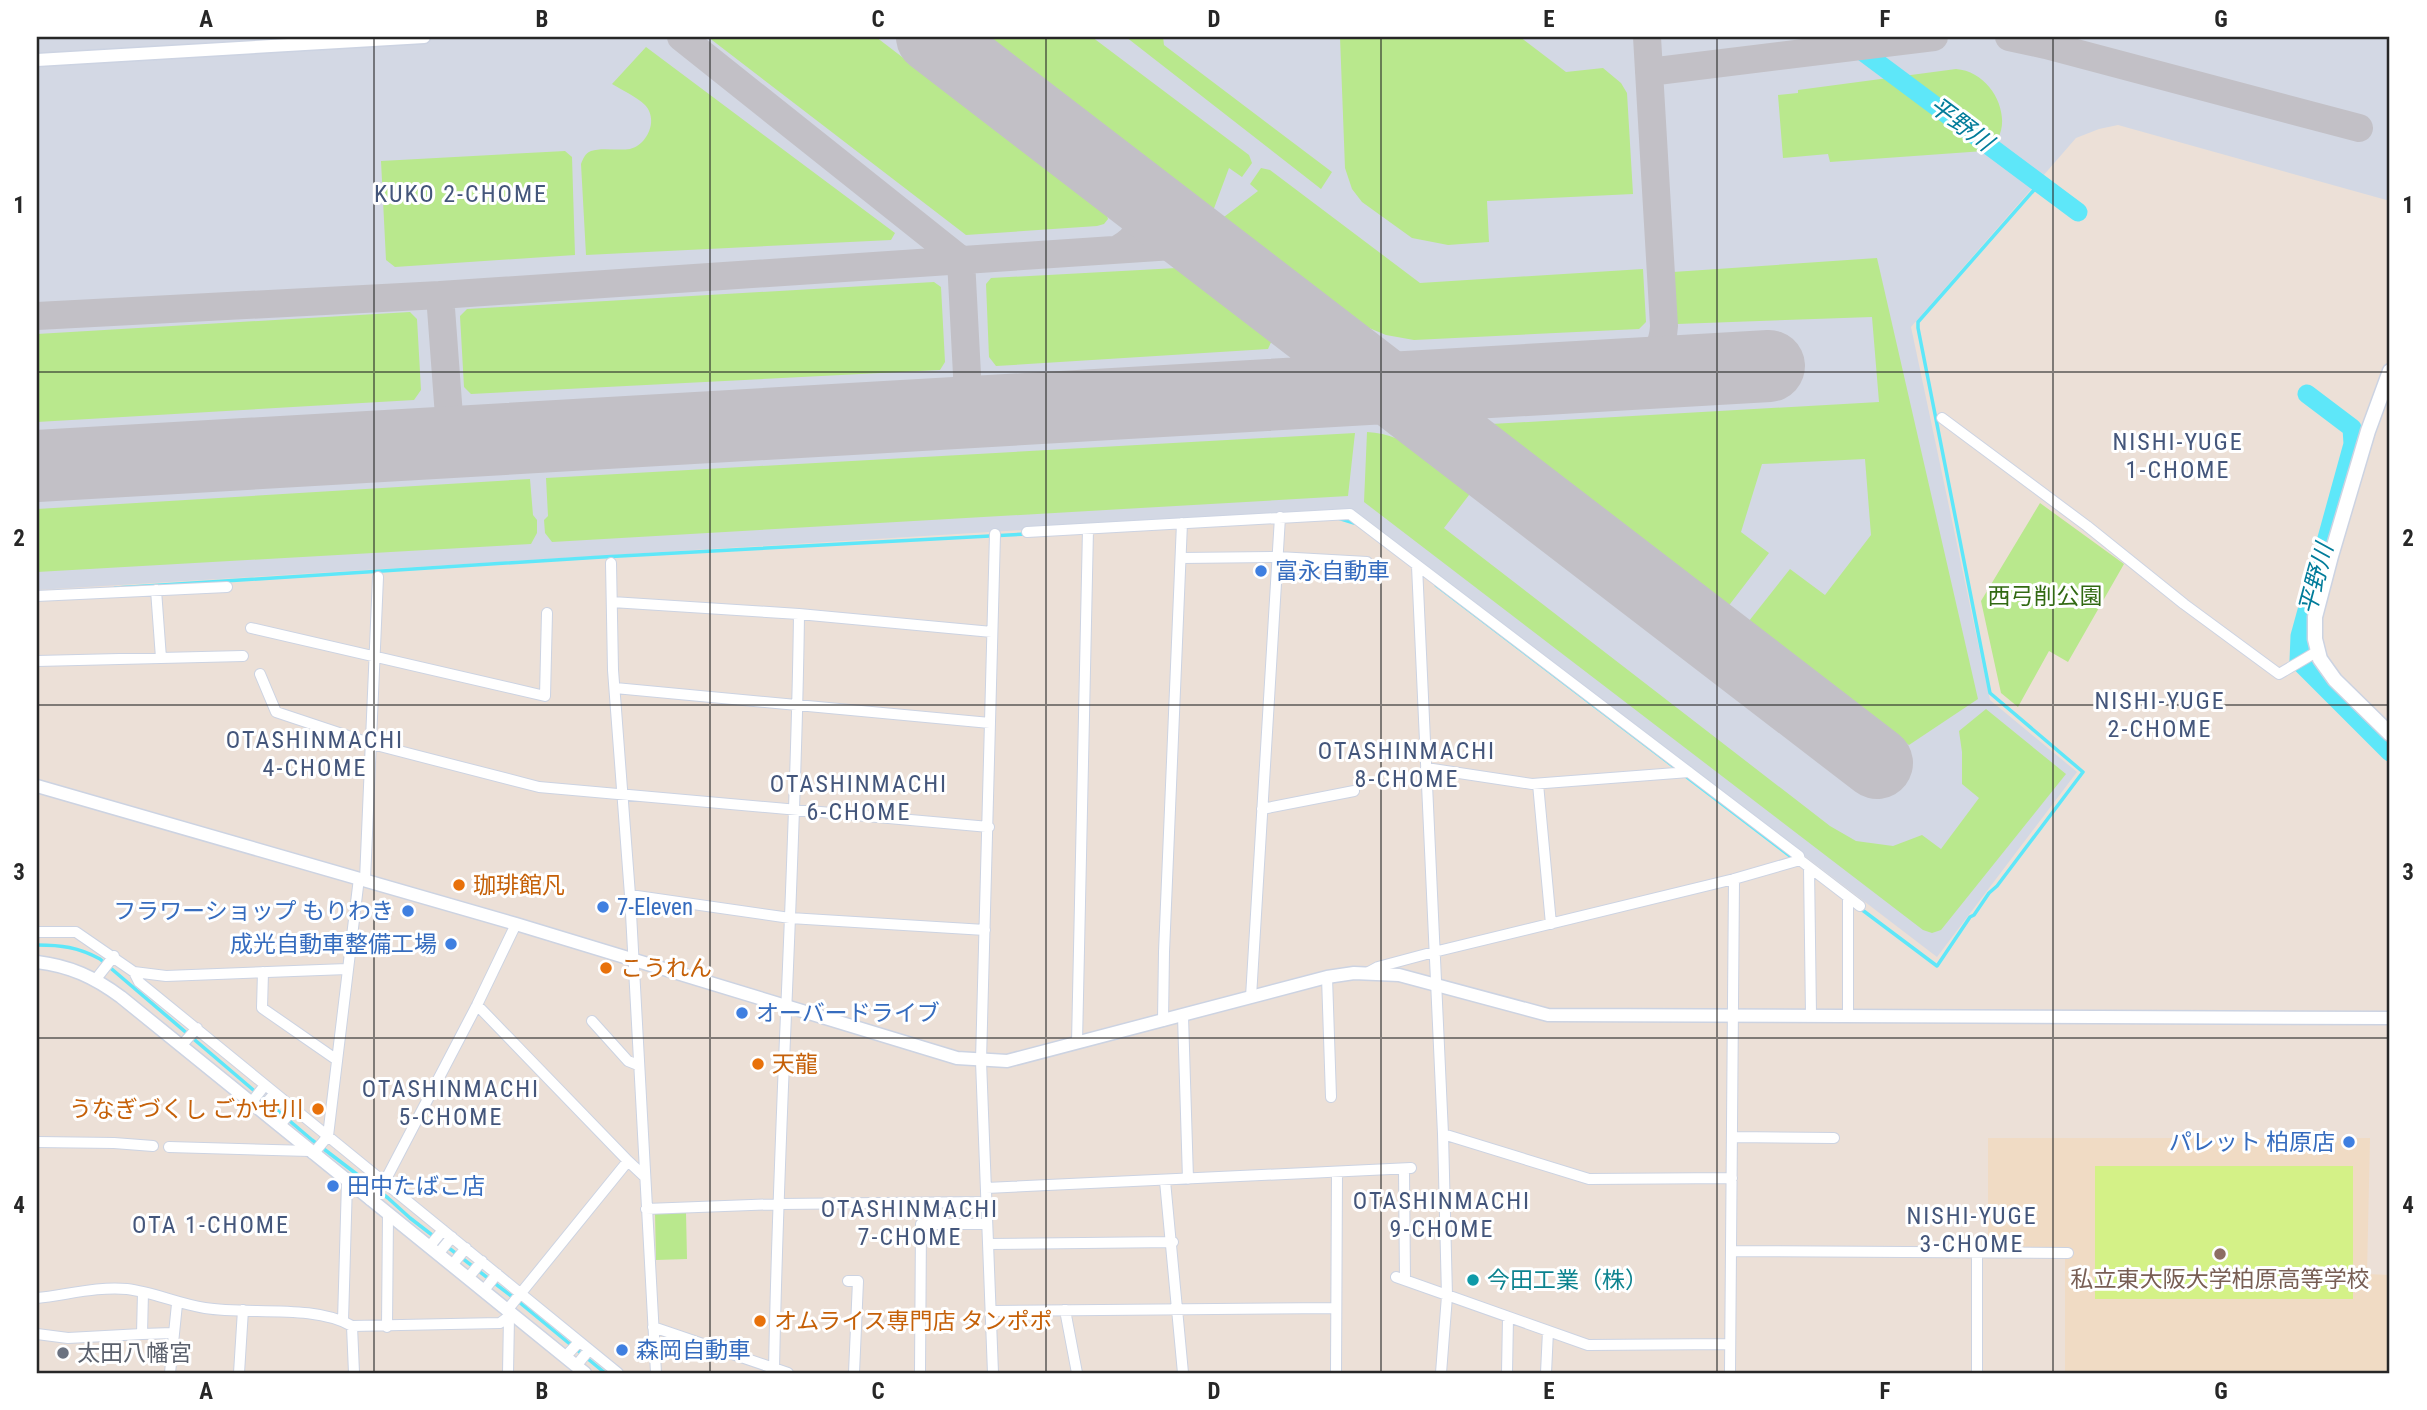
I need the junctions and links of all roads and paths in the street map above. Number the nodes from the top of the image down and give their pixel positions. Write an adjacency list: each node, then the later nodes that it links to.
1 (424, 37): 2 (street)
2 (370, 39): 3 (street)
3 (313, 41): 4 (street)
4 (37, 60)
5 (2390, 370): 26 (main road)
6 (1942, 418): 26 (street)
7 (1280, 517): 8 (street); 12 (street); 16 (street)
8 (1182, 523): 9 (street); 13 (street)
9 (1088, 528): 10 (street); 80 (street)
10 (1027, 532)
11 (995, 534): 25 (street)
12 (1278, 557): 13 (street); 14 (street); 44 (street)
13 (1181, 558): 77 (street)
14 (1367, 562)
15 (611, 563): 21 (street)
16 (1417, 566): 37 (street); 38 (street)
17 (378, 577): 28 (street)
18 (227, 587): 19 (street)
19 (156, 590): 20 (street); 29 (street)
20 (37, 597)
21 (612, 602): 23 (street); 32 (street)
22 (547, 613): 28 (street)
23 (799, 614): 25 (street); 33 (street)
24 (251, 628): 28 (street)
25 (992, 632): 34 (street)
26 (2312, 655): 35 (main road)
27 (243, 656): 29 (street)
28 (375, 656): 36 (street)
29 (161, 658): 30 (street)
30 (37, 661)
31 (260, 674): 36 (street)
32 (615, 688): 33 (street); 42 (street)
33 (798, 705): 34 (street); 43 (street)
34 (990, 723): 45 (street)
35 (2390, 734)
36 (372, 744): 42 (street); 47 (street)
37 (1426, 768): 39 (street); 57 (street)
38 (1689, 772): 39 (street); 46 (street)
39 (1538, 784): 53 (street)
40 (37, 786): 47 (street)
41 (1354, 791): 44 (street)
42 (623, 793): 43 (street); 49 (street)
43 (795, 809): 45 (street); 52 (street)
44 (1262, 809): 68 (street)
45 (989, 827): 55 (street)
46 (1804, 864): 48 (street); 50 (street); 72 (street)
47 (362, 879): 54 (street); 61 (street)
48 (1734, 879): 53 (street); 71 (street)
49 (631, 895): 52 (street); 59 (street)
50 (1848, 897): 51 (street); 73 (street)
51 (1860, 906)
52 (790, 918): 55 (street); 70 (street)
53 (1551, 923): 57 (street)
54 (516, 924): 59 (street); 69 (street)
55 (985, 930): 82 (street)
56 (37, 932): 58 (street)
57 (1434, 952): 64 (street); 67 (street)
58 (114, 956): 62 (street); 66 (street)
59 (633, 960): 70 (street); 83 (street)
60 (37, 962): 66 (street)
61 (347, 969): 63 (street); 81 (street)
62 (134, 972): 63 (street); 78 (street)
63 (263, 972): 81 (street)
64 (1367, 973): 65 (street); 67 (street)
65 (1327, 978): 68 (street); 86 (street)
66 (96, 979): 79 (street)
67 (1435, 985): 71 (street); 90 (street)
68 (1251, 998): 74 (street)
69 (477, 1005): 98 (street); 103 (street)
70 (786, 1005): 82 (street); 109 (street)
71 (1731, 1015): 72 (street); 92 (street)
72 (1811, 1015): 73 (street)
73 (1848, 1015): 75 (street)
74 (1183, 1016): 77 (street); 102 (street)
75 (2390, 1018)
76 (592, 1021): 83 (street)
77 (1163, 1021): 80 (street)
78 (197, 1028): 79 (street); 84 (street)
79 (185, 1043): 87 (street)
80 (1077, 1044): 82 (street)
81 (337, 1060): 91 (street)
82 (981, 1061): 106 (street)
83 (638, 1065): 100 (street)
84 (265, 1084): 85 (street); 87 (street)
85 (275, 1093): 87 (street); 88 (street)
86 (1331, 1097)
87 (258, 1103): 89 (street)
88 (294, 1108): 89 (street); 91 (street)
89 (282, 1123): 97 (street)
90 (1443, 1134): 101 (street); 130 (street)
91 (328, 1136): 97 (street); 103 (street)
92 (1733, 1137): 93 (street); 101 (street)
93 (1834, 1138)
94 (37, 1142): 95 (street)
95 (153, 1146)
96 (169, 1147): 97 (street)
97 (314, 1151): 105 (street)
98 (628, 1161): 100 (street); 129 (street)
99 (1337, 1172): 102 (street); 130 (street); 133 (street)
100 (644, 1176): 110 (street)
101 (1732, 1178): 119 (street)
102 (1188, 1180): 104 (street)
103 (384, 1181): 107 (street); 113 (street)
104 (1165, 1181): 106 (street); 115 (street)
105 (347, 1182): 107 (street); 140 (street)
106 (986, 1188): 108 (street)
107 (373, 1196): 111 (street)
108 (986, 1202): 109 (street); 112 (street)
109 (780, 1204): 110 (street); 149 (street)
110 (646, 1209): 142 (street)
111 (388, 1215): 117 (street); 141 (street)
112 (987, 1224): 116 (street); 158 (street)
113 (443, 1230): 114 (street); 117 (street)
114 (452, 1237): 117 (street); 118 (street)
115 (1172, 1242): 116 (street); 136 (street)
116 (988, 1244): 138 (street)
117 (436, 1247): 122 (street)
118 (466, 1248): 122 (street); 123 (street)
119 (1731, 1251): 120 (street); 147 (street)
120 (1977, 1253): 121 (street); 167 (street)
121 (2068, 1253)
122 (454, 1262): 125 (street)
123 (482, 1262): 124 (street); 125 (street)
124 (497, 1274): 127 (street); 129 (street)
125 (470, 1275): 127 (street)
126 (848, 1281): 157 (street)
127 (487, 1287): 137 (street)
128 (143, 1292): 131 (street); 132 (street); 145 (street)
129 (521, 1293): 137 (street); 148 (street)
130 (1447, 1296): 139 (street); 163 (street)
131 (37, 1298)
132 (177, 1304): 134 (street); 146 (street)
133 (1336, 1308): 136 (street); 162 (street)
134 (243, 1310): 140 (street); 151 (street)
135 (1065, 1310): 136 (street); 138 (street); 160 (street)
136 (1177, 1310): 161 (street)
137 (510, 1311): 141 (street); 148 (street); 153 (street)
138 (991, 1311): 159 (street)
139 (1508, 1317): 143 (street); 164 (street)
140 (347, 1323): 141 (street); 152 (street)
141 (387, 1327)
142 (653, 1328): 149 (street); 155 (street)
143 (1548, 1331): 147 (street); 165 (street)
144 (37, 1334): 145 (street)
145 (142, 1334): 146 (street)
146 (173, 1334): 150 (street)
147 (1730, 1344): 166 (street)
148 (578, 1359): 154 (street)
149 (774, 1371): 156 (street)
150 (170, 1373)
151 (239, 1373)
152 (354, 1373)
153 (508, 1373)
154 (618, 1373)
155 (656, 1373)
156 (788, 1373)
157 (854, 1373)
158 (920, 1373)
159 (993, 1373)
160 (1077, 1373)
161 (1183, 1373)
162 (1336, 1373)
163 (1441, 1373)
164 (1507, 1373)
165 (1546, 1373)
166 (1730, 1373)
167 (1977, 1373)

